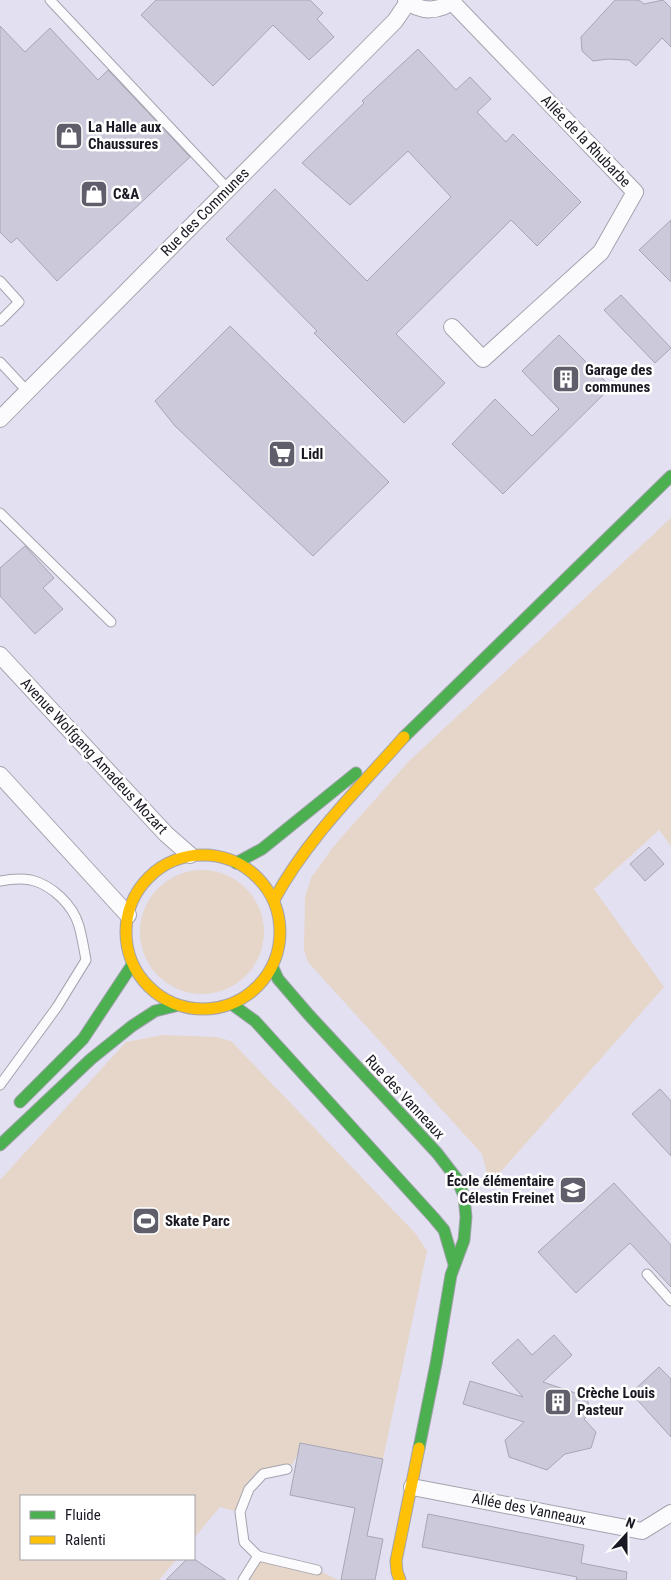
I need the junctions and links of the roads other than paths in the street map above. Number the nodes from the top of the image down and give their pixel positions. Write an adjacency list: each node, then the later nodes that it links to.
1 (50, 0): 4 (lane)
2 (407, 1): 3 (street); 4 (street, Rue des Communes)
3 (453, 1): 7 (street, Allée de la Rhubarbe)
4 (228, 189): 9 (street, Rue des Communes)
5 (0, 281): 6 (lane)
6 (0, 321)
7 (452, 327)
8 (0, 362): 9 (lane)
9 (27, 391): 10 (street, Rue des Communes)
10 (0, 419)
11 (671, 476): 15 (main road)
12 (0, 513): 13 (lane)
13 (111, 622)
14 (0, 655): 17 (street, Avenue Wolfgang Amadeus Mozart)
15 (408, 732): 18 (main road); 20 (main road)
16 (0, 775): 21 (street)
17 (190, 855): 18 (main road); 21 (main road)
18 (236, 863): 20 (main road)
19 (0, 881): 26 (lane)
20 (274, 900): 23 (main road)
21 (128, 914): 22 (main road)
22 (132, 965): 25 (main road); 27 (main road)
23 (273, 968): 24 (main road); 29 (main road, Rue des Vanneaux)
24 (233, 1005): 25 (main road); 29 (main road, Rue des Vanneaux)
25 (176, 1006): 28 (main road)
26 (0, 1085)
27 (14, 1108)
28 (0, 1145)
29 (454, 1264): 33 (main road, Rue des Vanneaux)
30 (647, 1274): 31 (lane)
31 (671, 1301)
32 (286, 1469): 35 (lane)
33 (412, 1488): 34 (street, Allée des Vanneaux); 38 (main road, Rue des Vanneaux)
34 (671, 1513)
35 (258, 1556): 36 (lane); 37 (lane)
36 (317, 1570)
37 (243, 1580)
38 (400, 1580)

